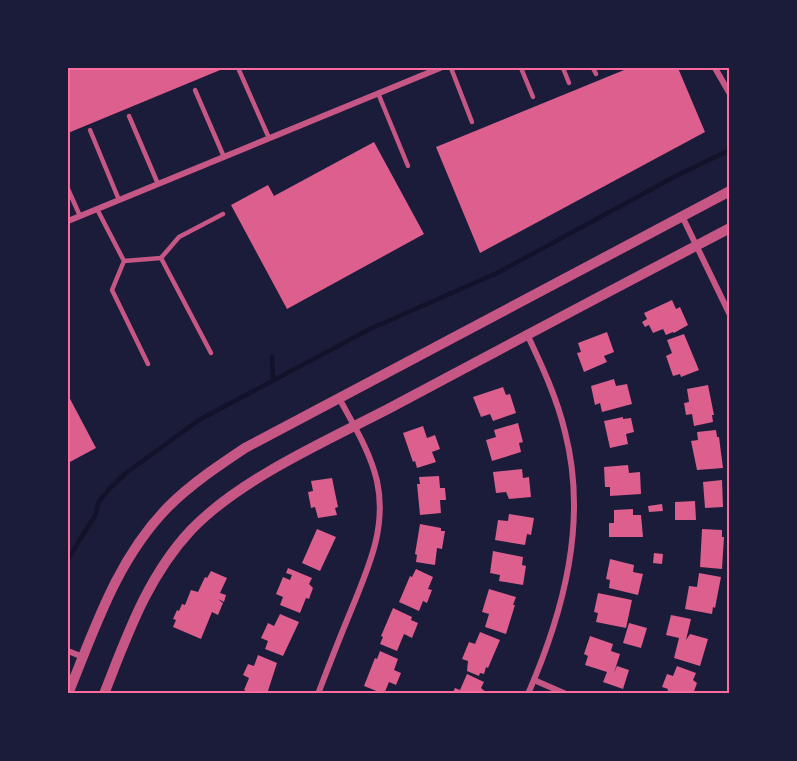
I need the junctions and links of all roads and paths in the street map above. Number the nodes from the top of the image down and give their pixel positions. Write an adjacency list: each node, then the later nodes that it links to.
1 (435, 68): 11 (street)
2 (451, 68): 15 (lane)
3 (521, 68): 13 (lane)
4 (563, 68): 9 (lane)
5 (593, 68): 8 (lane)
6 (715, 68): 12 (street)
7 (239, 70): 17 (lane)
8 (596, 74)
9 (570, 82)
10 (195, 90): 18 (lane)
11 (378, 93): 17 (street); 19 (lane)
12 (729, 94)
13 (533, 97)
14 (129, 116): 20 (lane)
15 (472, 122)
16 (90, 130): 23 (lane)
17 (268, 138): 18 (street)
18 (224, 157): 20 (street)
19 (408, 166)
20 (158, 184): 23 (street)
21 (68, 189): 26 (lane)
22 (729, 191): 27 (street)
23 (119, 200): 24 (street)
24 (97, 209): 26 (street); 32 (lane)
25 (223, 214): 31 (lane)
26 (80, 216): 28 (street)
27 (682, 216): 30 (street); 37 (street)
28 (68, 221)
29 (729, 228): 30 (street)
30 (697, 245): 33 (street); 34 (street)
31 (160, 258): 32 (lane); 35 (lane)
32 (124, 261): 36 (lane)
33 (729, 315)
34 (527, 334): 38 (street); 41 (street)
35 (211, 352)
36 (148, 363)
37 (339, 398): 38 (street); 40 (street)
38 (354, 426): 43 (street); 44 (street)
39 (68, 651): 40 (street)
40 (83, 657): 42 (street)
41 (534, 680): 45 (street); 46 (street)
42 (68, 693)
43 (104, 693)
44 (318, 693)
45 (528, 693)
46 (566, 693)

